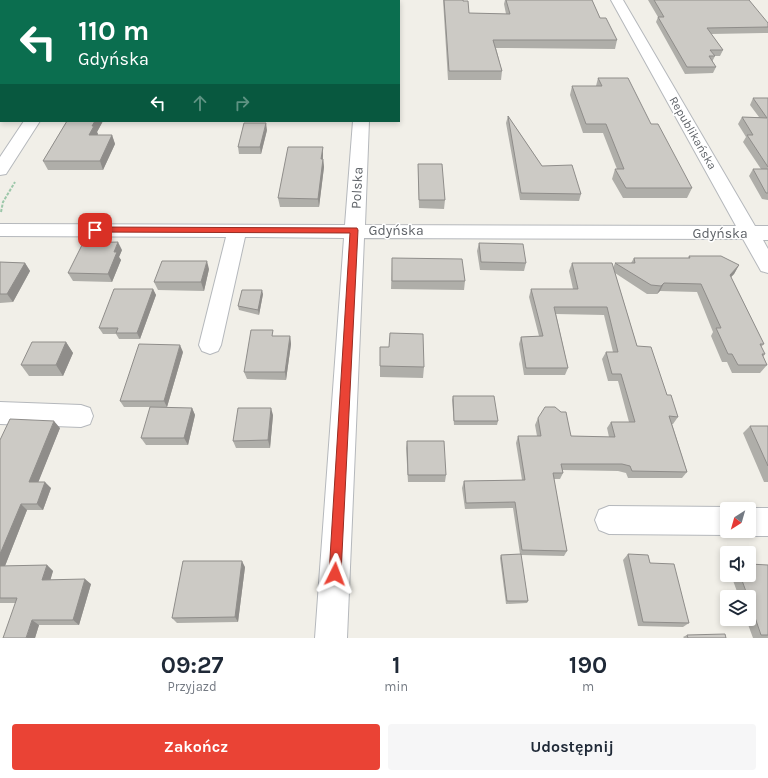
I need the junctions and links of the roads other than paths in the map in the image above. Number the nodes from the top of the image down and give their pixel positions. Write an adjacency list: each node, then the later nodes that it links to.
1 (617, 0): 8 (street, Republikańska)
2 (31, 122): 4 (street)
3 (360, 122): 7 (street, Polska)
4 (0, 170)
5 (0, 230): 6 (street, Gdyńska)
6 (237, 230): 7 (street, Gdyńska); 10 (street)
7 (354, 230): 8 (street, Gdyńska); 17 (street, Polska)
8 (759, 233): 9 (street, Republikańska)
9 (768, 266)
10 (210, 345)
11 (0, 413): 12 (street)
12 (81, 416)
13 (609, 520): 14 (street)
14 (720, 521)
15 (756, 522): 16 (street)
16 (768, 522)
17 (331, 638)

